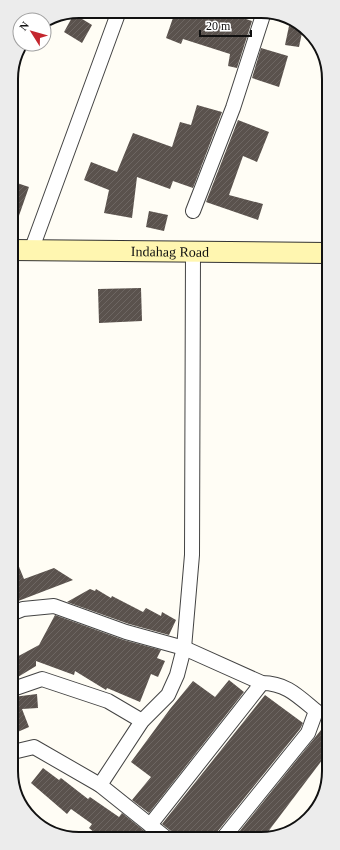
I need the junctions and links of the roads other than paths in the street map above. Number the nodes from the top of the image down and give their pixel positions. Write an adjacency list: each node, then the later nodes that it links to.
1 (116, 18): 4 (street)
2 (262, 18): 3 (street)
3 (193, 211)
4 (21, 250): 5 (main road, Indahag Road)
5 (193, 253): 6 (main road, Indahag Road); 8 (street)
6 (322, 253)
7 (18, 611): 8 (street)
8 (184, 648): 9 (street); 11 (street)
9 (262, 683): 14 (street); 16 (street)
10 (18, 687): 11 (street)
11 (142, 721): 13 (street)
12 (18, 751): 13 (street)
13 (100, 784): 14 (street)
14 (150, 825): 15 (street)
15 (159, 832)
16 (228, 832)

